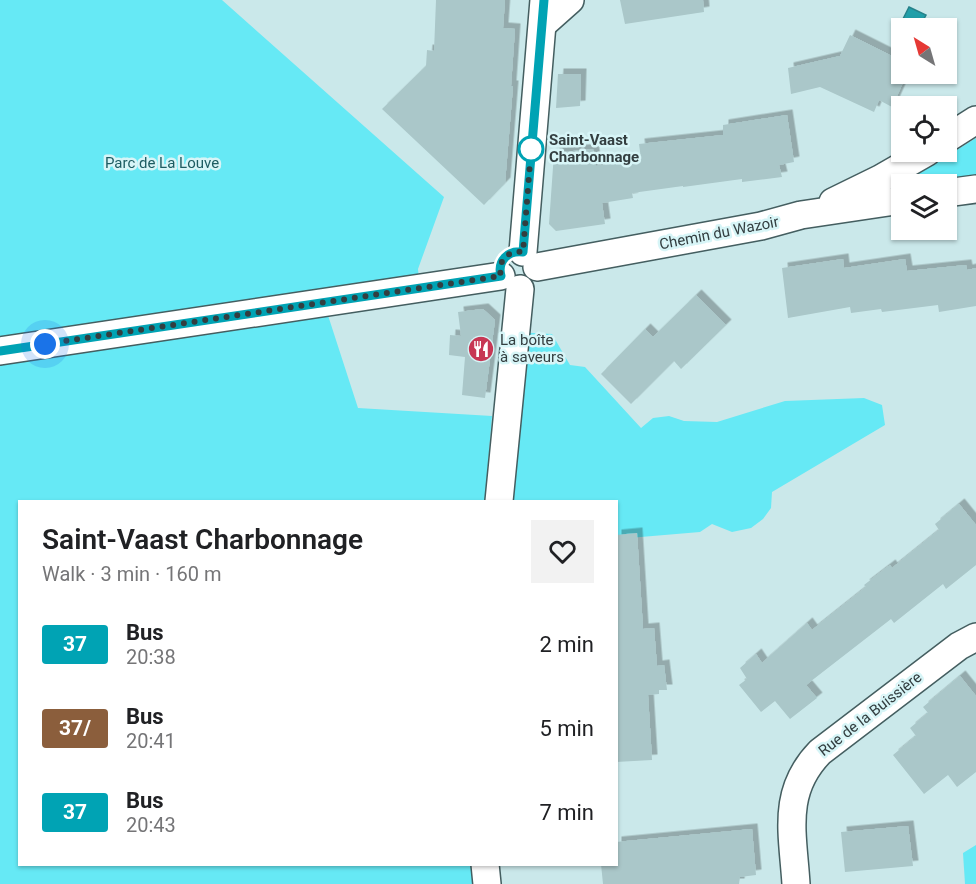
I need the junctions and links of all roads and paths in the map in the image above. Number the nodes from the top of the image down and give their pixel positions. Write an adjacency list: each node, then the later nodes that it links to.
1 (530, 0): 3 (street)
2 (570, 0): 3 (street)
3 (544, 12): 11 (street)
4 (976, 120): 5 (street)
5 (957, 132)
6 (909, 162): 10 (street)
7 (976, 189): 8 (street)
8 (957, 192)
9 (891, 202): 10 (street, Chemin du Wazoir)
10 (801, 215): 11 (street, Chemin du Wazoir)
11 (530, 259): 12 (street)
12 (510, 283): 13 (street); 14 (street)
13 (0, 351)
14 (500, 500)
15 (976, 637): 18 (street, Rue de la Buissière)
16 (485, 866): 17 (street)
17 (487, 884)
18 (796, 884)

